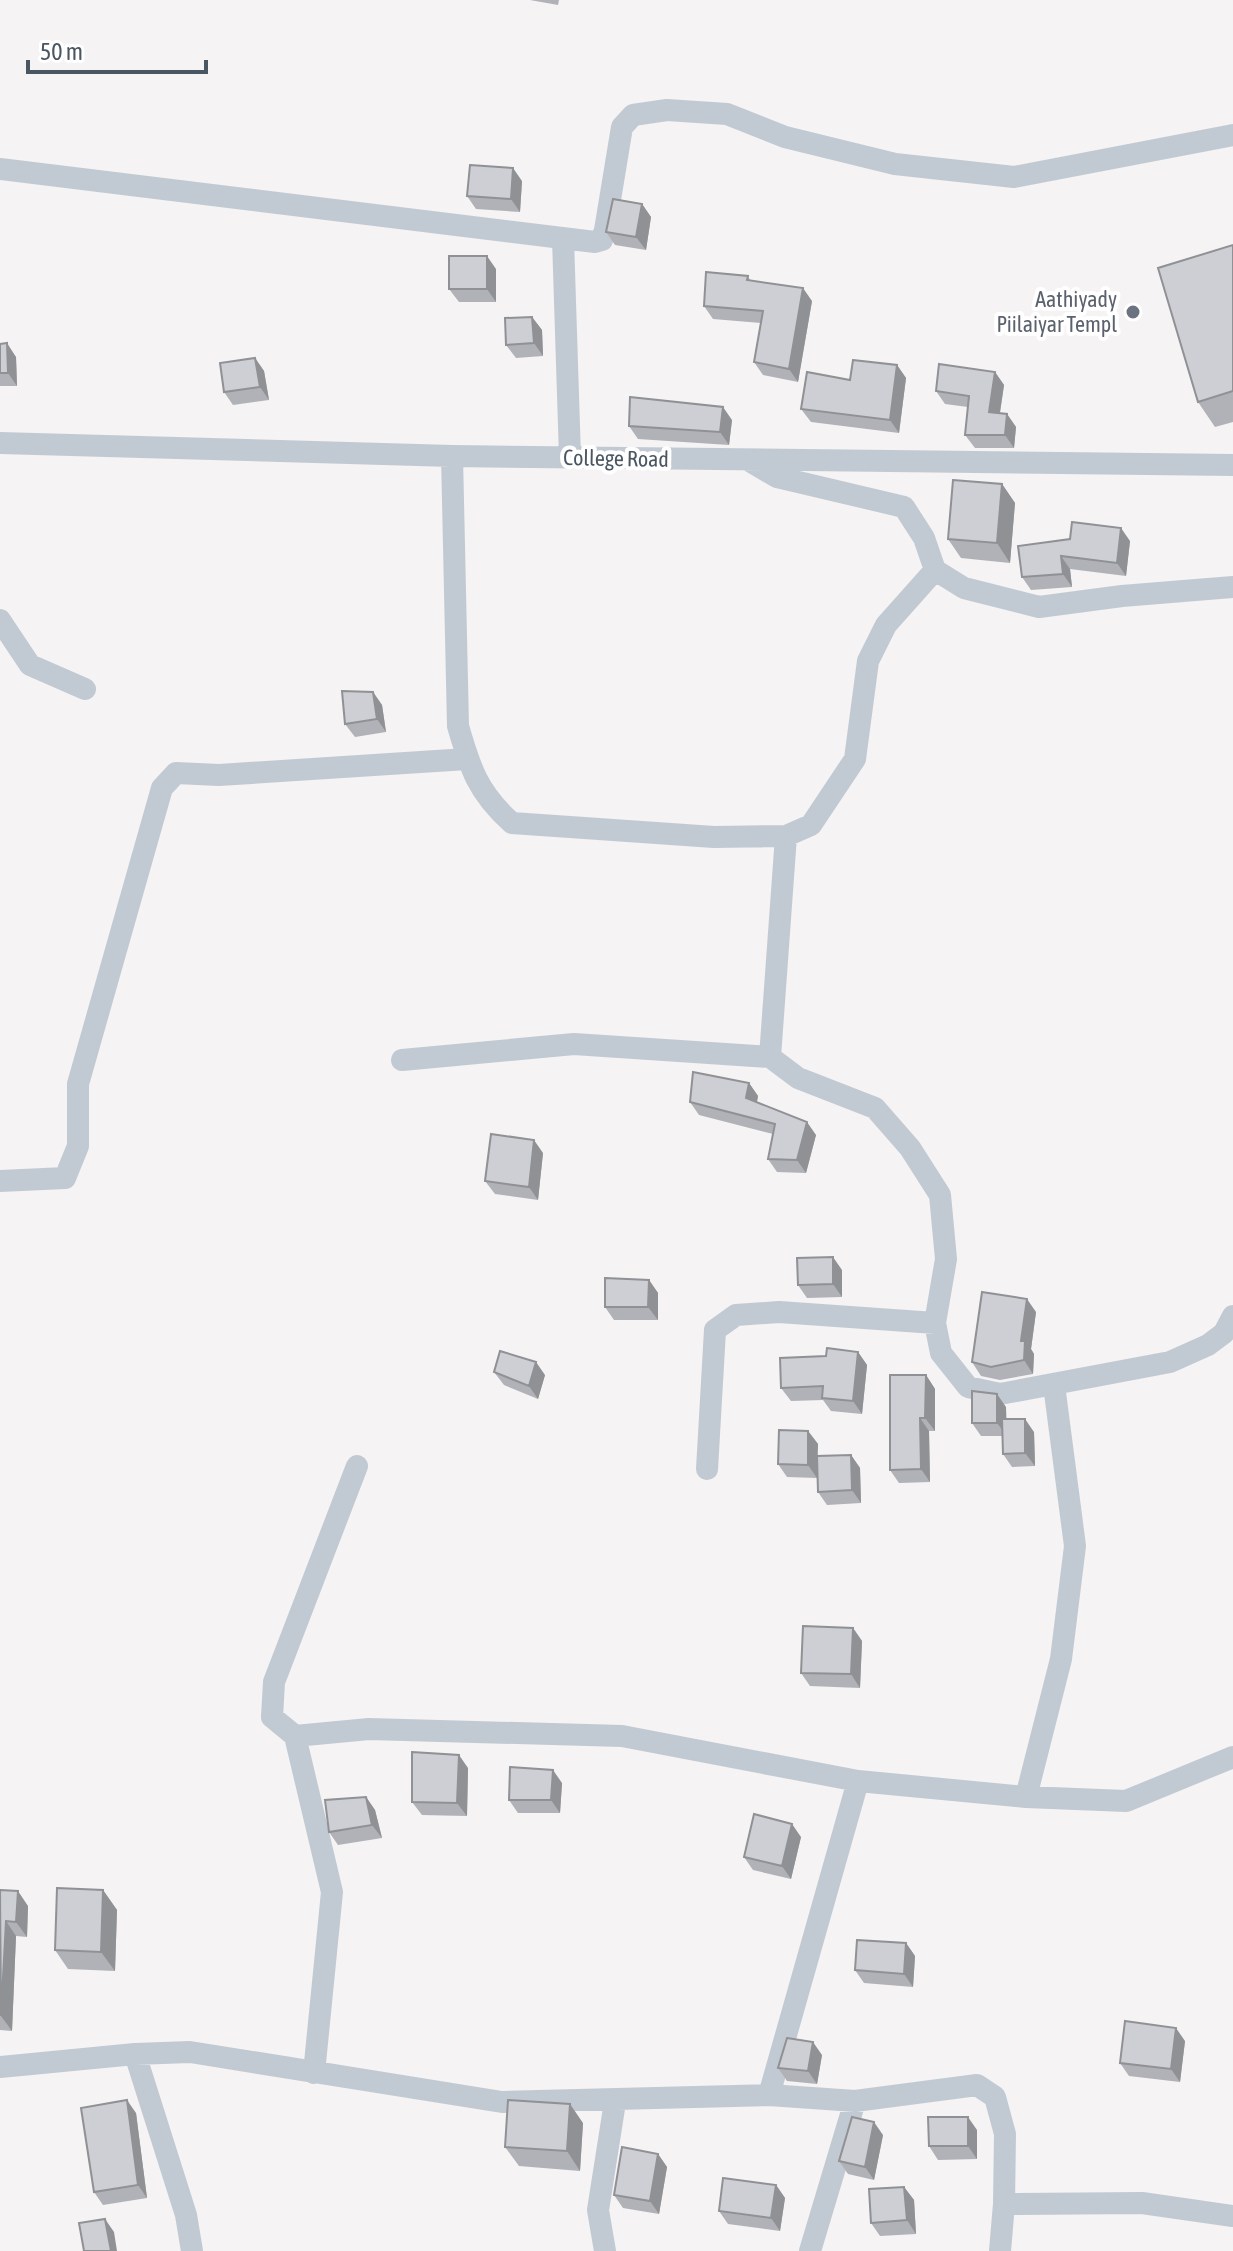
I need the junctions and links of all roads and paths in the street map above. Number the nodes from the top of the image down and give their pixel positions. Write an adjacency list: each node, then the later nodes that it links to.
1 (1233, 135): 3 (street)
2 (0, 169): 3 (street)
3 (563, 239): 6 (street)
4 (0, 443): 5 (street, College Road)
5 (452, 456): 6 (street, College Road); 13 (street)
6 (570, 457): 7 (street, College Road)
7 (747, 459): 8 (street, College Road); 9 (street)
8 (1233, 465)
9 (935, 570): 10 (street); 14 (street)
10 (1233, 587)
11 (0, 620): 12 (street)
12 (85, 689)
13 (467, 759): 14 (street); 17 (street)
14 (786, 836): 15 (street)
15 (770, 1057): 16 (street); 19 (street)
16 (402, 1060)
17 (0, 1181)
18 (1233, 1316): 20 (street)
19 (935, 1323): 20 (street); 22 (street)
20 (1054, 1385): 26 (street)
21 (357, 1466): 23 (street)
22 (707, 1469)
23 (295, 1736): 25 (street); 29 (street)
24 (1233, 1757): 26 (street)
25 (858, 1781): 26 (street); 30 (street)
26 (1026, 1797)
27 (135, 2054): 28 (street); 29 (street); 35 (street)
28 (0, 2067)
29 (314, 2073): 32 (street)
30 (769, 2095): 31 (street); 32 (street)
31 (855, 2101): 33 (street); 37 (street)
32 (615, 2102): 36 (street)
33 (1004, 2204): 34 (street); 38 (street)
34 (1233, 2216)
35 (192, 2251)
36 (605, 2251)
37 (810, 2251)
38 (1000, 2251)

